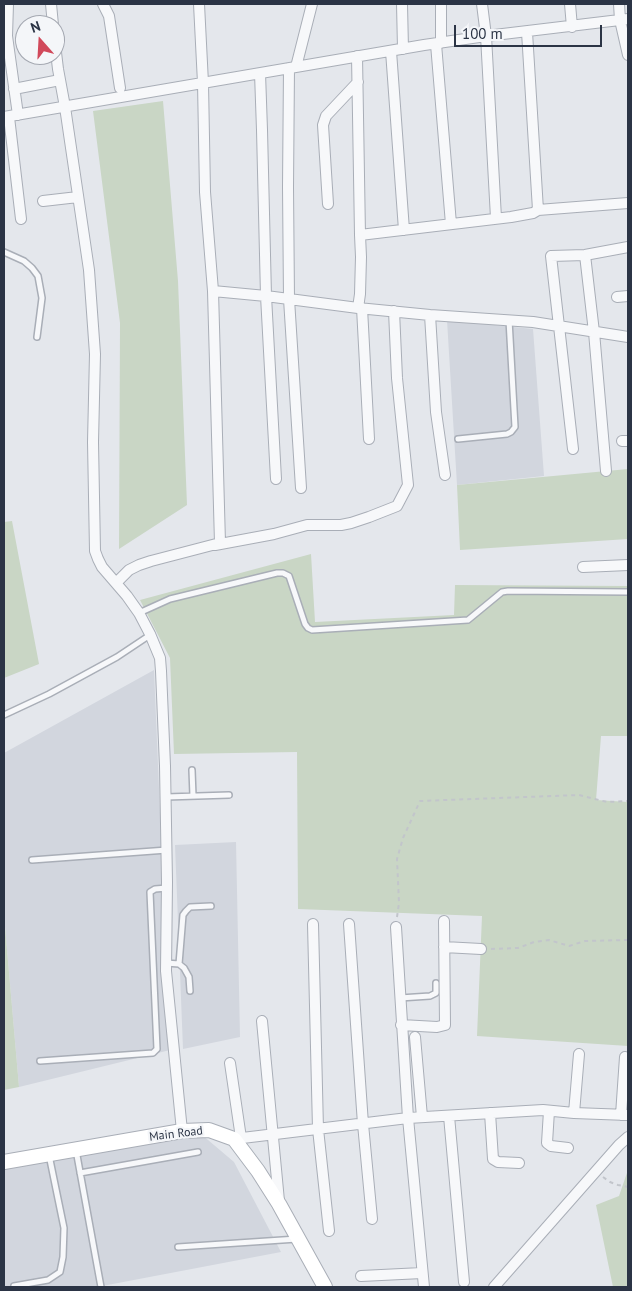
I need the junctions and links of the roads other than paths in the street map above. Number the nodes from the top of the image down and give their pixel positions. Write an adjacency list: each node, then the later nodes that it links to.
1 (8, 4): 26 (street)
2 (103, 4): 25 (street)
3 (199, 4): 24 (street)
4 (312, 4): 20 (street)
5 (402, 4): 15 (street)
6 (440, 4): 14 (street)
7 (482, 4): 13 (street)
8 (570, 4): 11 (street)
9 (619, 4): 10 (street)
10 (624, 20): 11 (street); 18 (street)
11 (572, 27): 12 (street)
12 (527, 32): 13 (street); 33 (street)
13 (486, 36): 14 (street); 34 (street)
14 (439, 43): 15 (street); 36 (street)
15 (403, 49): 16 (street)
16 (391, 51): 17 (street); 37 (street)
17 (357, 56): 20 (street); 23 (street)
18 (628, 56)
19 (58, 65): 22 (street)
20 (293, 68): 21 (street); 46 (street)
21 (260, 73): 24 (street); 43 (street)
22 (60, 80): 26 (street); 27 (street)
23 (358, 82): 32 (street); 38 (street)
24 (203, 83): 27 (street); 42 (street)
25 (120, 88)
26 (14, 89): 28 (street)
27 (65, 107): 28 (street); 29 (street)
28 (10, 116): 35 (street)
29 (78, 196): 30 (street); 65 (street)
30 (42, 202)
31 (628, 203): 33 (street)
32 (328, 204)
33 (538, 210): 34 (street)
34 (496, 218): 36 (street)
35 (22, 219)
36 (450, 224): 37 (street)
37 (404, 230): 38 (street)
38 (360, 235): 47 (street)
39 (628, 247): 41 (street)
40 (4, 252): 53 (lane)
41 (585, 255): 51 (street); 52 (street)
42 (213, 291): 43 (street); 62 (street)
43 (266, 296): 46 (street); 60 (street)
44 (628, 296): 45 (street)
45 (617, 297)
46 (290, 299): 47 (street); 61 (street)
47 (360, 308): 48 (street); 55 (street)
48 (394, 311): 49 (street); 62 (street)
49 (430, 316): 50 (street); 59 (street)
50 (509, 320): 51 (street); 56 (lane)
51 (559, 325): 52 (street); 57 (street)
52 (594, 332): 54 (street); 58 (street)
53 (37, 337)
54 (628, 337)
55 (369, 439)
56 (458, 439)
57 (573, 448)
58 (606, 471)
59 (445, 475)
60 (276, 478)
61 (301, 488)
62 (214, 545): 65 (street)
63 (628, 565): 64 (street)
64 (582, 567)
65 (116, 583): 67 (street)
66 (628, 592): 67 (lane)
67 (139, 613): 68 (street)
68 (150, 634): 69 (lane); 73 (street)
69 (4, 714)
70 (192, 770): 72 (lane)
71 (229, 795): 72 (lane)
72 (193, 796): 73 (lane)
73 (166, 797): 74 (street)
74 (167, 850): 75 (lane); 76 (street)
75 (32, 860)
76 (167, 888): 84 (street); 94 (lane)
77 (211, 906): 85 (lane)
78 (444, 921): 82 (street)
79 (313, 924): 104 (street)
80 (349, 924): 103 (street)
81 (396, 927): 88 (street)
82 (444, 947): 83 (street); 90 (street)
83 (482, 949)
84 (166, 963): 85 (lane); 105 (street)
85 (179, 964): 87 (lane)
86 (436, 984): 88 (lane)
87 (190, 991)
88 (400, 998): 90 (street)
89 (262, 1021): 106 (street)
90 (401, 1025): 101 (street)
91 (415, 1037): 102 (street)
92 (579, 1054): 98 (street)
93 (625, 1057): 99 (street)
94 (40, 1061)
95 (230, 1063): 108 (street)
96 (549, 1111): 97 (street); 98 (street); 109 (street)
97 (490, 1113): 100 (street); 114 (street)
98 (574, 1113): 99 (street)
99 (625, 1115)
100 (449, 1116): 102 (street); 123 (street)
101 (408, 1118): 102 (street); 103 (street); 121 (street)
102 (422, 1118)
103 (363, 1124): 104 (street); 117 (street)
104 (318, 1129): 106 (street); 118 (street)
105 (182, 1131): 108 (street, Main Road); 110 (street, Main Road)
106 (272, 1134): 108 (street); 116 (street)
107 (628, 1137): 128 (street)
108 (237, 1138): 116 (street)
109 (568, 1148)
110 (76, 1150): 112 (street, Main Road); 115 (lane)
111 (198, 1152): 115 (lane)
112 (49, 1154): 113 (street, Main Road); 124 (lane)
113 (4, 1162)
114 (519, 1163)
115 (80, 1173): 125 (lane)
116 (280, 1204): 119 (street)
117 (372, 1219)
118 (329, 1231)
119 (299, 1239): 120 (lane); 126 (street)
120 (178, 1247)
121 (422, 1273): 122 (street); 127 (street)
122 (361, 1276)
123 (464, 1282)
124 (14, 1286)
125 (101, 1287)
126 (326, 1287)
127 (424, 1287)
128 (494, 1287)

